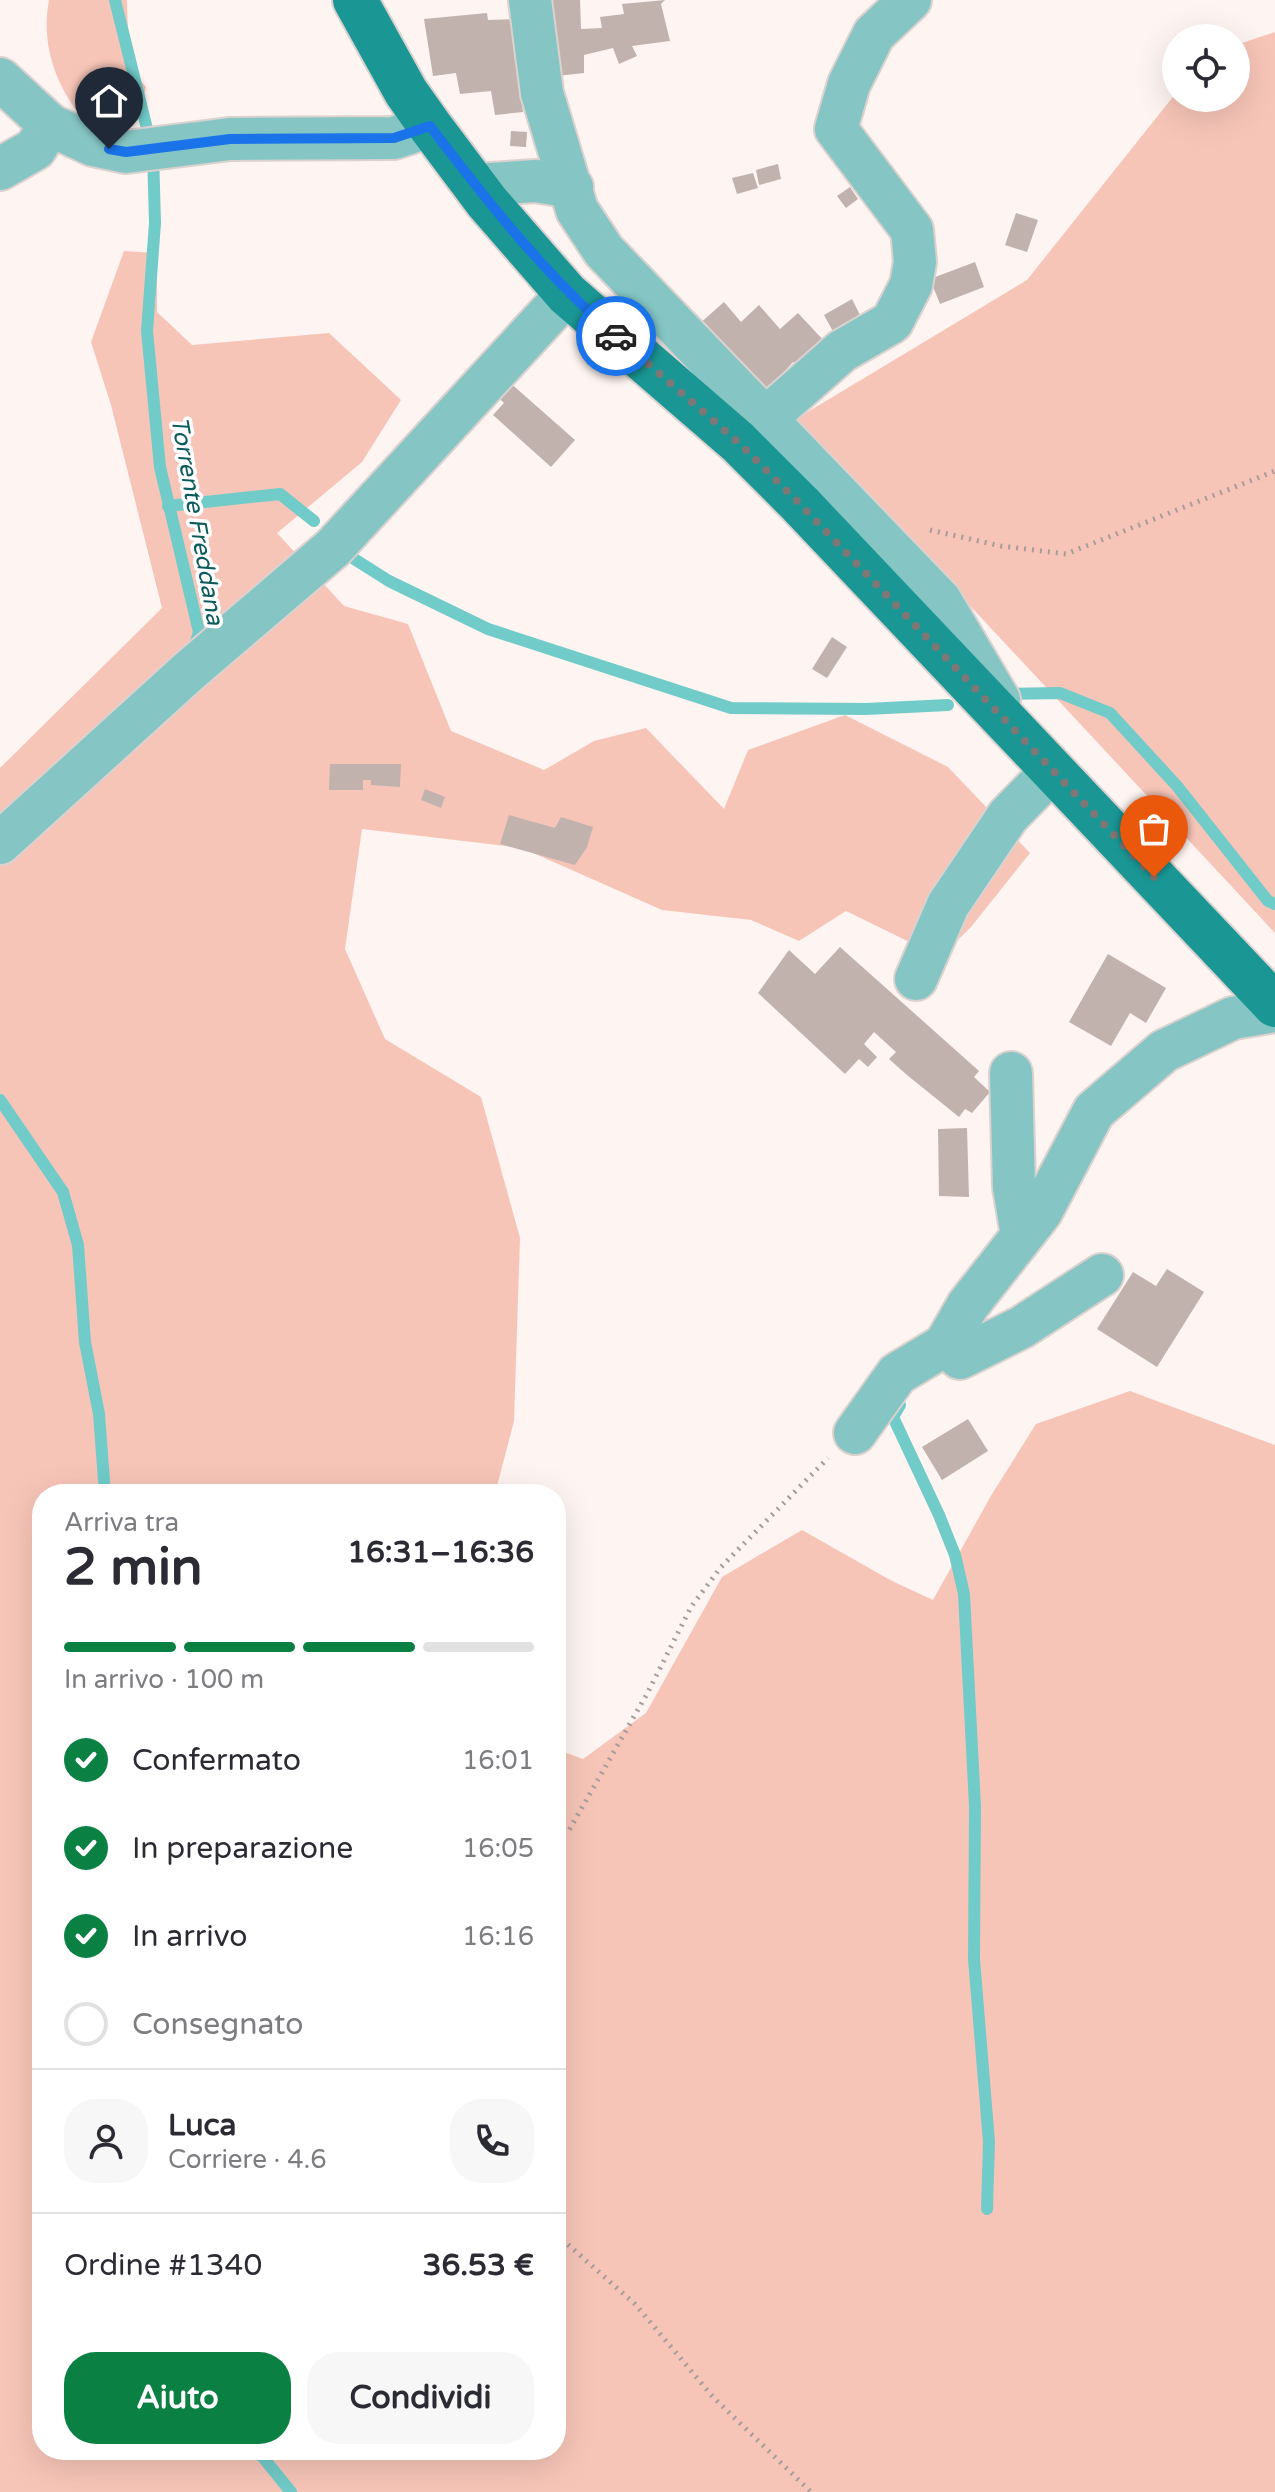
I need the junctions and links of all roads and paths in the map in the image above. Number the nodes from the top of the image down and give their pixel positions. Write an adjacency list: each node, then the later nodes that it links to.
1 (355, 0): 6 (main road)
2 (530, 0): 9 (street)
3 (910, 0): 11 (street)
4 (0, 79): 5 (street)
5 (50, 125): 6 (street); 7 (street)
6 (430, 126): 8 (main road)
7 (0, 169)
8 (474, 185): 9 (street); 10 (main road)
9 (572, 187): 11 (street)
10 (567, 294): 14 (main road); 16 (street)
11 (766, 418): 13 (street)
12 (1275, 471): 13 (path)
13 (859, 516): 14 (street)
14 (1014, 730): 15 (main road)
15 (1053, 770): 17 (street); 18 (main road)
16 (0, 843)
17 (916, 979)
18 (1275, 1008): 20 (street)
19 (1011, 1073): 20 (street)
20 (1022, 1235): 22 (street)
21 (1102, 1275): 22 (street)
22 (945, 1345): 23 (street)
23 (855, 1433): 24 (path)
24 (566, 1831)
25 (566, 2243): 26 (path)
26 (811, 2492)

